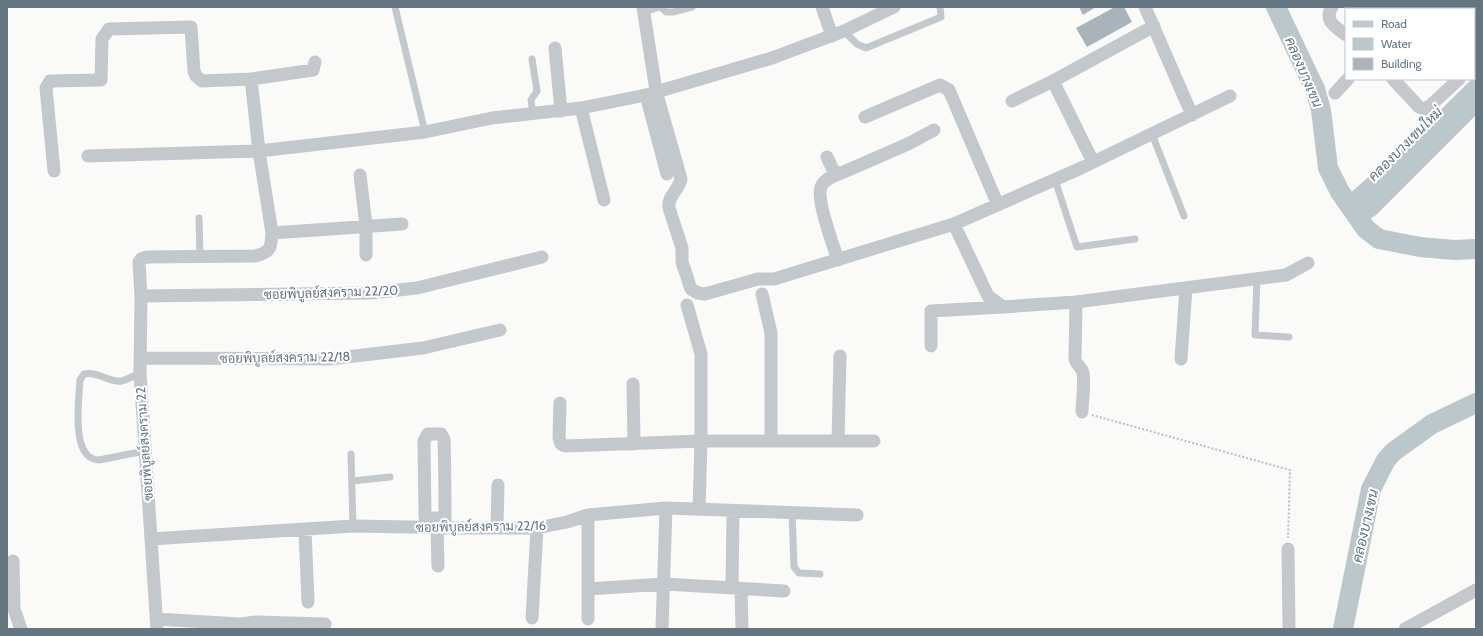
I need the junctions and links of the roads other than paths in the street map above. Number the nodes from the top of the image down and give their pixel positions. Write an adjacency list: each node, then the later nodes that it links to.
1 (394, 7): 32 (lane)
2 (660, 7): 3 (lane); 9 (lane)
3 (692, 7)
4 (822, 7): 13 (street)
5 (894, 7): 11 (street)
6 (940, 7): 11 (lane)
7 (1145, 7): 10 (street)
8 (1332, 7): 12 (street)
9 (643, 10): 22 (street)
10 (1154, 26): 21 (street); 29 (street)
11 (844, 31): 13 (street)
12 (1345, 34)
13 (832, 36): 22 (street)
14 (555, 48): 27 (street)
15 (532, 60): 28 (lane)
16 (315, 62): 17 (street)
17 (251, 79): 34 (street); 38 (street)
18 (1347, 80): 23 (street)
19 (1393, 80): 20 (street)
20 (1458, 80)
21 (1053, 81): 25 (street); 37 (street)
22 (651, 93): 26 (street); 40 (street); 55 (street)
23 (1335, 93)
24 (1230, 96): 29 (street)
25 (1012, 101)
26 (581, 108): 27 (street); 43 (street)
27 (561, 111): 28 (street)
28 (533, 114): 32 (street)
29 (1192, 114): 33 (street)
30 (865, 117): 44 (street)
31 (934, 130): 39 (street)
32 (425, 132): 34 (street)
33 (1152, 134): 37 (street); 45 (lane)
34 (259, 151): 35 (street); 50 (street)
35 (88, 156)
36 (827, 157): 39 (street)
37 (1093, 162): 42 (street)
38 (54, 171)
39 (841, 173): 55 (street)
40 (667, 174)
41 (360, 175): 49 (street)
42 (1055, 180): 44 (street); 51 (lane)
43 (604, 200)
44 (998, 205): 48 (street)
45 (1184, 216)
46 (200, 218): 53 (lane)
47 (402, 224): 49 (street)
48 (954, 224): 55 (street); 63 (street)
49 (366, 226): 50 (street); 52 (street)
50 (272, 233): 53 (street)
51 (1135, 239)
52 (366, 255)
53 (200, 256): 60 (street, ซอยพิบูลย์สงคราม 22)
54 (542, 257): 60 (street, ซอยพิบูลย์สงคราม 22/20)
55 (838, 260)
56 (1308, 263): 57 (street)
57 (1257, 279): 58 (street); 65 (lane)
58 (1186, 288): 61 (street); 69 (street)
59 (762, 294): 75 (street)
60 (141, 296): 68 (street, ซอยพิบูลย์สงคราม 22)
61 (1076, 302): 63 (street); 73 (street)
62 (687, 305): 74 (street)
63 (1003, 307): 66 (street)
64 (500, 330): 68 (street, ซอยพิบูลย์สงคราม 22/18)
65 (1289, 336)
66 (931, 346)
67 (840, 356): 76 (street)
68 (140, 358): 70 (street, ซอยพิบูลย์สงคราม 22)
69 (1181, 359)
70 (140, 373): 79 (street, ซอยพิบูลย์สงคราม 22); 79 (lane)
71 (633, 384): 78 (street)
72 (560, 403): 78 (street)
73 (1082, 412)
74 (701, 441): 75 (street); 78 (street); 87 (street)
75 (771, 441): 76 (street)
76 (838, 441): 77 (street)
77 (874, 441)
78 (634, 444)
79 (145, 451): 97 (street, ซอยพิบูลย์สงคราม 22)
80 (352, 454): 84 (lane)
81 (445, 476): 83 (street); 83 (street); 92 (street)
82 (390, 477): 84 (lane)
83 (424, 477): 92 (street)
84 (352, 481): 93 (lane)
85 (498, 485): 94 (street)
86 (666, 508): 87 (street, ซอยพิบูลย์สงคราม 22/16); 90 (street, ซอยพิบูลย์สงคราม 22/16); 102 (street)
87 (699, 509): 88 (street, ซอยพิบูลย์สงคราม 22/16)
88 (733, 511): 89 (street, ซอยพิบูลย์สงคราม 22/16); 104 (street)
89 (792, 513): 91 (street, ซอยพิบูลย์สงคราม 22/16); 101 (lane)
90 (588, 515): 95 (street, ซอยพิบูลย์สงคราม 22/16); 103 (street)
91 (857, 515)
92 (442, 525): 93 (street, ซอยพิบูลย์สงคราม 22/16); 94 (street, ซอยพิบูลย์สงคราม 22/16); 100 (street)
93 (353, 526): 96 (street, ซอยพิบูลย์สงคราม 22/16)
94 (497, 528): 95 (street, ซอยพิบูลย์สงคราม 22/16)
95 (537, 528): 108 (street)
96 (305, 530): 97 (street, ซอยพิบูลย์สงคราม 22/16); 107 (street)
97 (151, 539): 110 (street, ซอยพิบูลย์สงคราม 22)
98 (1288, 549): 114 (street)
99 (14, 561): 115 (street)
100 (438, 566)
101 (820, 574)
102 (664, 584): 103 (street); 104 (street); 116 (street)
103 (588, 589): 109 (street)
104 (737, 589): 106 (street); 117 (street)
105 (1476, 590): 118 (street)
106 (784, 591)
107 (308, 602)
108 (532, 618)
109 (588, 619)
110 (156, 624): 112 (street)
111 (325, 624): 113 (street)
112 (250, 626): 113 (street)
113 (293, 626)
114 (1289, 626)
115 (21, 629)
116 (662, 629)
117 (742, 629)
118 (1405, 629)

